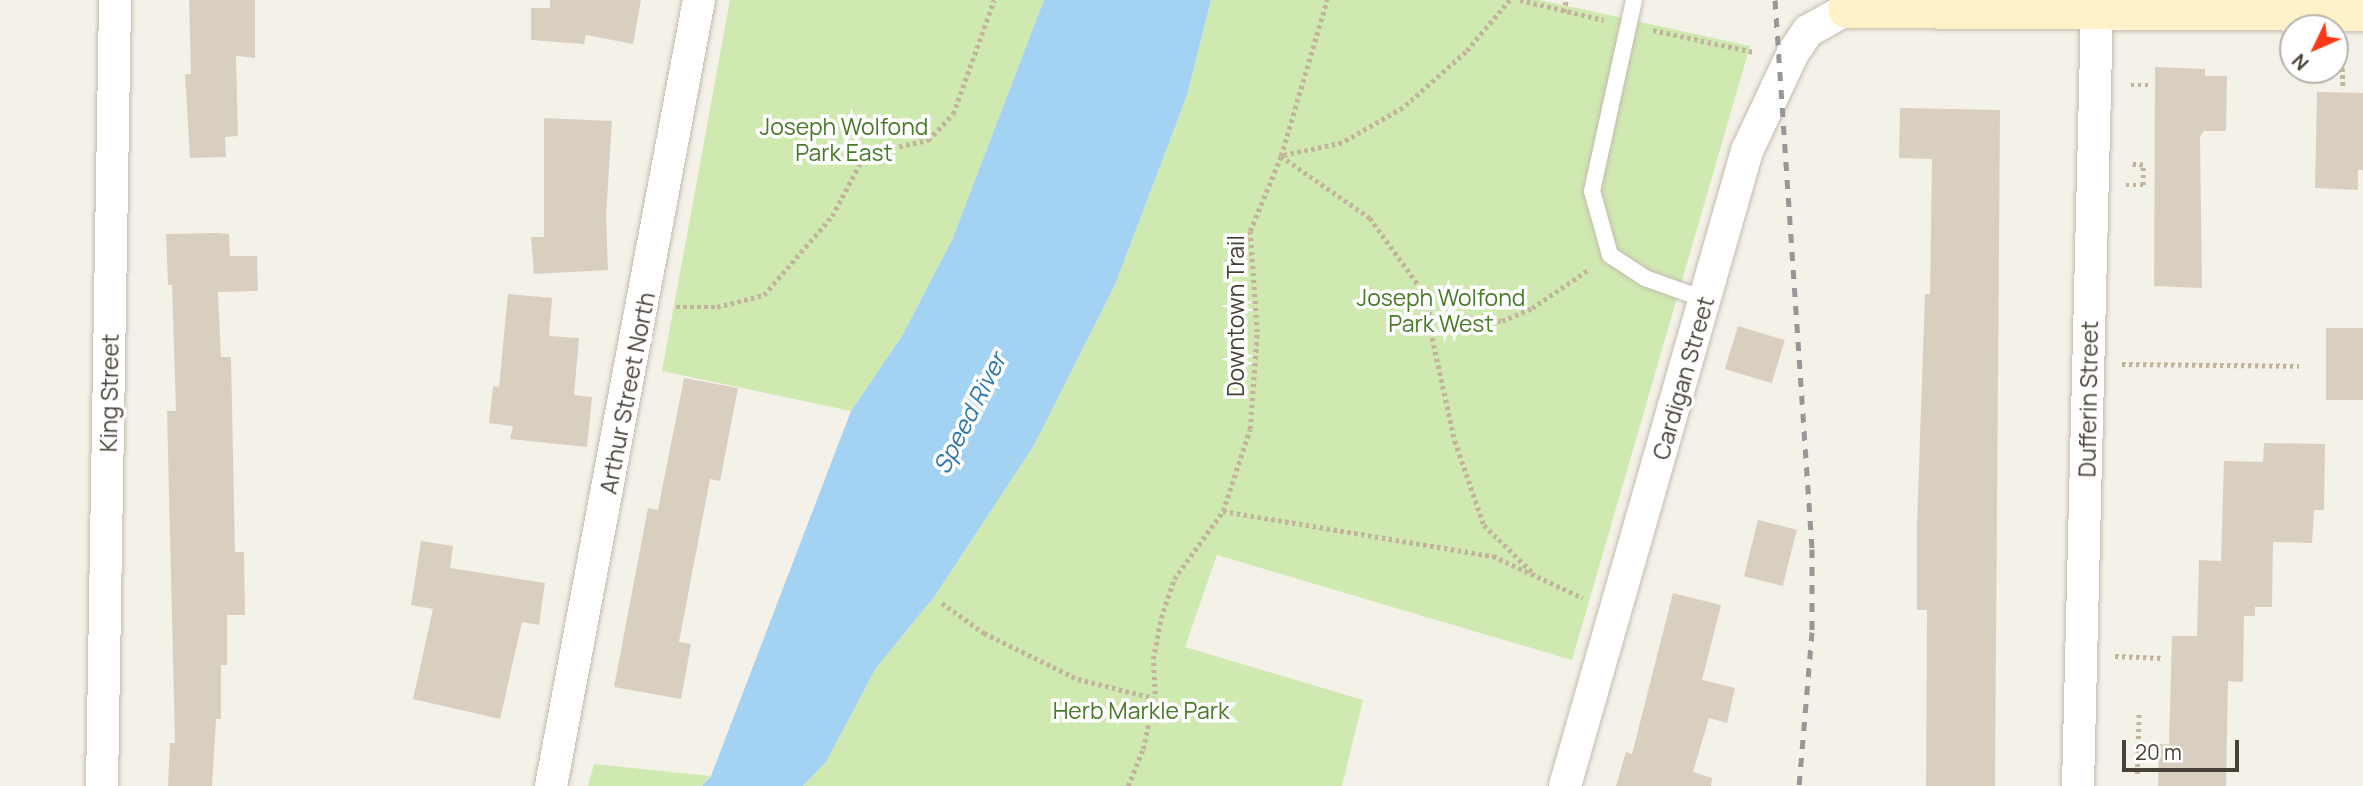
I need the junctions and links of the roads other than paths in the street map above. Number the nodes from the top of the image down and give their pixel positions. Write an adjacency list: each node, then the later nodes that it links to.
1 (116, 0): 9 (street, King Street)
2 (699, 0): 10 (street, Arthur Street North)
3 (1634, 0): 8 (lane)
4 (1847, 4): 6 (street); 8 (street, Cardigan Street)
5 (2264, 6): 6 (street); 7 (street)
6 (2097, 11): 12 (street, Dufferin Street)
7 (2363, 12)
8 (1706, 300): 11 (street, Cardigan Street)
9 (102, 786)
10 (551, 786)
11 (1565, 786)
12 (2078, 786)

